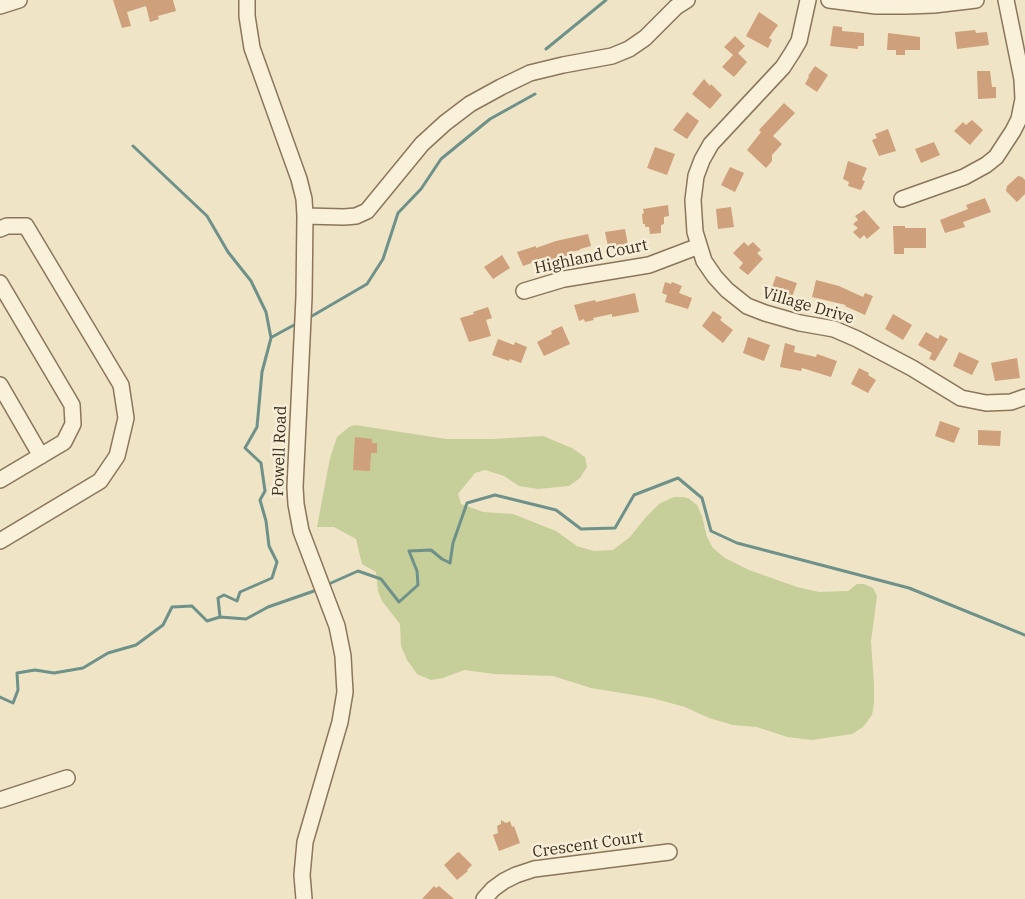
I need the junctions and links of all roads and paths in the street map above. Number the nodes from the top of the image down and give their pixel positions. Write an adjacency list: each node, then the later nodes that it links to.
1 (19, 0): 8 (street)
2 (247, 0): 10 (street, Powell Road)
3 (687, 0): 10 (street)
4 (808, 0): 12 (street, Village Drive)
5 (829, 0): 6 (street)
6 (976, 0)
7 (1006, 0): 9 (street)
8 (0, 6)
9 (902, 199)
10 (305, 216): 23 (street, Powell Road)
11 (0, 229): 19 (street)
12 (699, 246): 14 (street, Highland Court); 16 (street, Village Drive)
13 (0, 283): 17 (street)
14 (524, 291)
15 (0, 385): 17 (street)
16 (1025, 397)
17 (41, 456): 18 (street)
18 (0, 480)
19 (0, 541)
20 (67, 778): 21 (street)
21 (0, 800)
22 (669, 852): 24 (street, Crescent Court)
23 (304, 899)
24 (484, 899)

